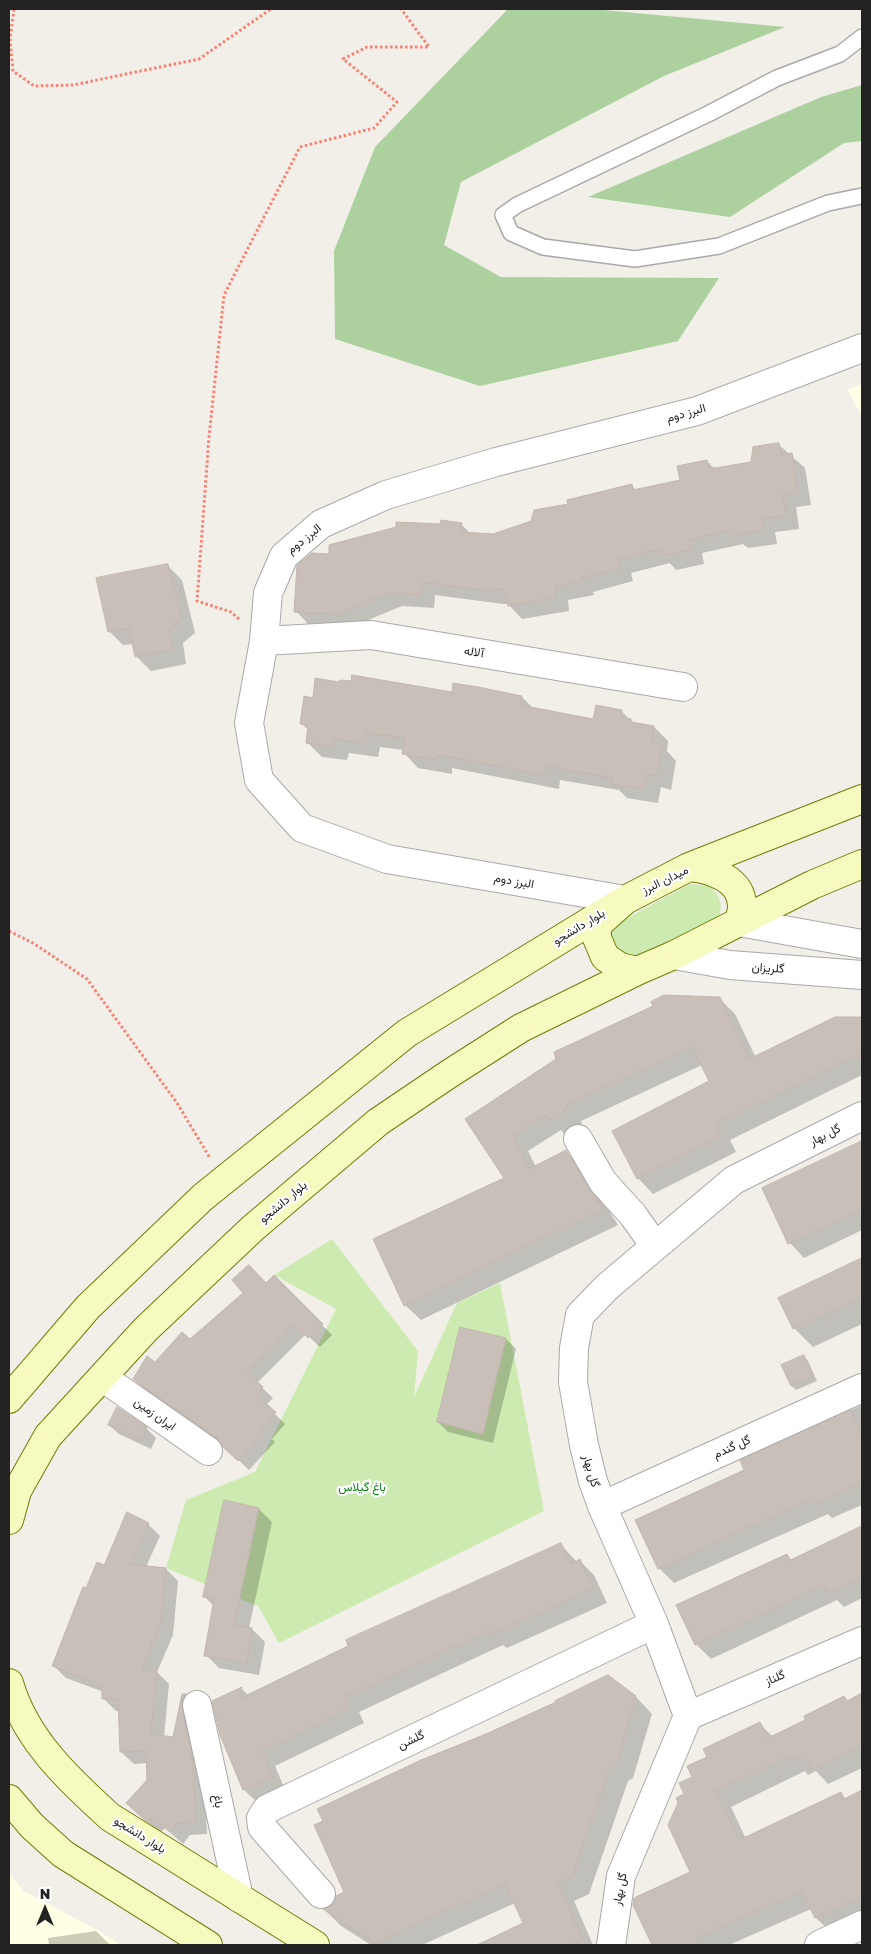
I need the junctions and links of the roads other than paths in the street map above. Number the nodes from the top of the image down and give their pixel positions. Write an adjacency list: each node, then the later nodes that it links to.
1 (862, 37): 2 (lane)
2 (862, 196)
3 (862, 348): 4 (street, البرز دوم)
4 (264, 641): 5 (street, آلاله); 9 (street, البرز دوم)
5 (683, 687)
6 (862, 799): 8 (main road)
7 (862, 864): 10 (main road)
8 (689, 867): 9 (main road, میدان البرز); 10 (main road, میدان البرز)
9 (625, 900): 13 (main road, میدان البرز); 20 (main road, بلوار دانشجو)
10 (739, 922): 11 (street); 12 (main road)
11 (862, 944)
12 (674, 955): 13 (main road); 14 (street, گلریزان)
13 (637, 971): 18 (main road, بلوار دانشجو)
14 (862, 975)
15 (862, 1116): 17 (street, گل بهار)
16 (578, 1139): 17 (street)
17 (655, 1246): 22 (street, گل بهار)
18 (102, 1378): 21 (street, ایران زمین); 23 (main road, بلوار دانشجو)
19 (862, 1388): 22 (street, گل گندم)
20 (9, 1398)
21 (208, 1451)
22 (602, 1506): 24 (street, گل بهار)
23 (9, 1520)
24 (654, 1624): 28 (street, گل بهار); 30 (street, گلشن)
25 (862, 1641): 28 (street, گلناز)
26 (9, 1683): 31 (main road, بلوار دانشجو)
27 (197, 1704): 31 (street, باغ)
28 (688, 1716): 35 (street, گل بهار)
29 (9, 1799): 33 (main road)
30 (321, 1894)
31 (239, 1898): 34 (main road, بلوار دانشجو)
32 (862, 1925): 36 (street)
33 (208, 1945)
34 (315, 1945)
35 (611, 1945)
36 (820, 1945)

